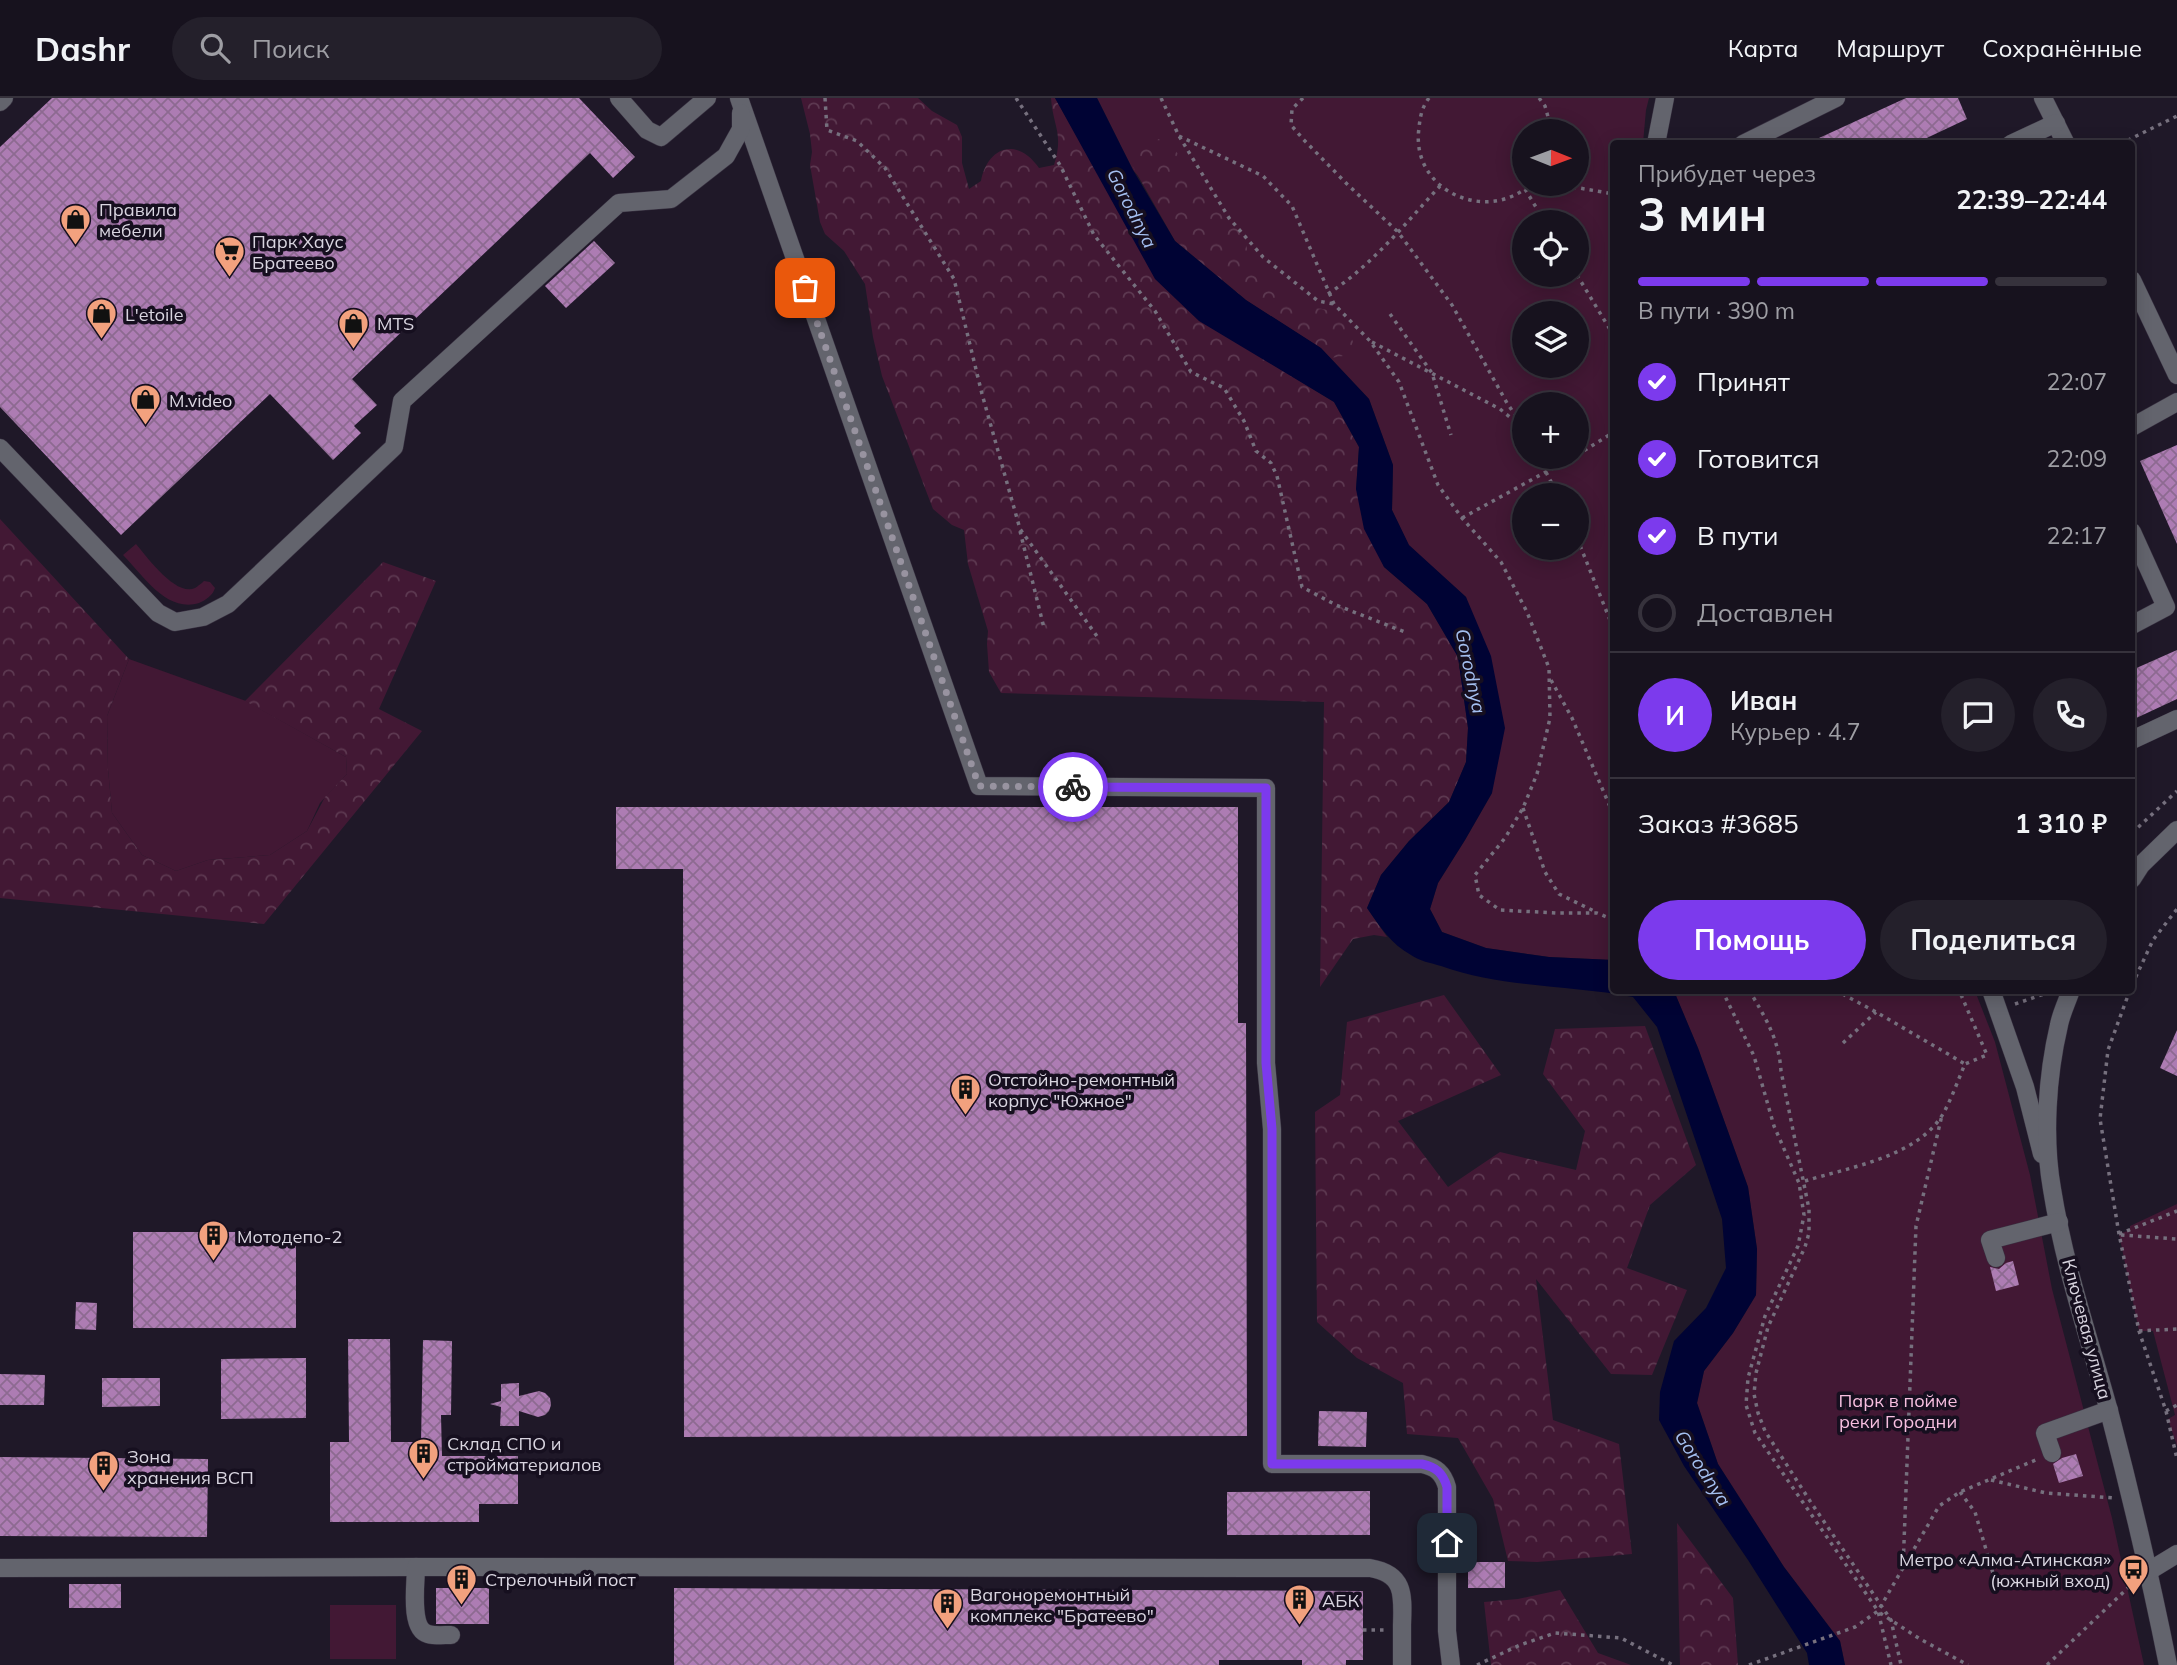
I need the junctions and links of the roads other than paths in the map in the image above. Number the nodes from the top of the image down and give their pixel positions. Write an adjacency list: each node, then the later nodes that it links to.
1 (4, 98): 7 (street)
2 (619, 98): 3 (street)
3 (707, 98)
4 (1665, 98): 10 (street)
5 (1836, 98): 11 (street)
6 (2043, 98): 9 (street)
7 (0, 102)
8 (740, 102): 18 (street); 39 (street)
9 (2056, 123): 12 (street); 13 (street)
10 (1657, 140)
11 (1751, 140)
12 (2020, 140)
13 (2064, 140)
14 (2135, 286): 15 (street)
15 (2177, 375)
16 (2177, 402): 17 (street)
17 (2135, 425)
18 (0, 449)
19 (2135, 537): 20 (street)
20 (2170, 594): 21 (street)
21 (2135, 623)
22 (2177, 719): 23 (street)
23 (2135, 739)
24 (2177, 830): 25 (street)
25 (2135, 875)
26 (1993, 994): 28 (street)
27 (2070, 994): 28 (street, Ключевая улица)
28 (2052, 1189): 29 (street, Ключевая улица)
29 (2059, 1222): 30 (street); 31 (street, Ключевая улица)
30 (1996, 1258)
31 (2109, 1410): 32 (street); 36 (street, Ключевая улица)
32 (2052, 1453)
33 (2177, 1554): 36 (street)
34 (416, 1567): 35 (street); 37 (street); 38 (street)
35 (0, 1568)
36 (2143, 1576): 40 (street, Ключевая улица)
37 (451, 1635)
38 (1402, 1665)
39 (1451, 1665)
40 (2168, 1665)

